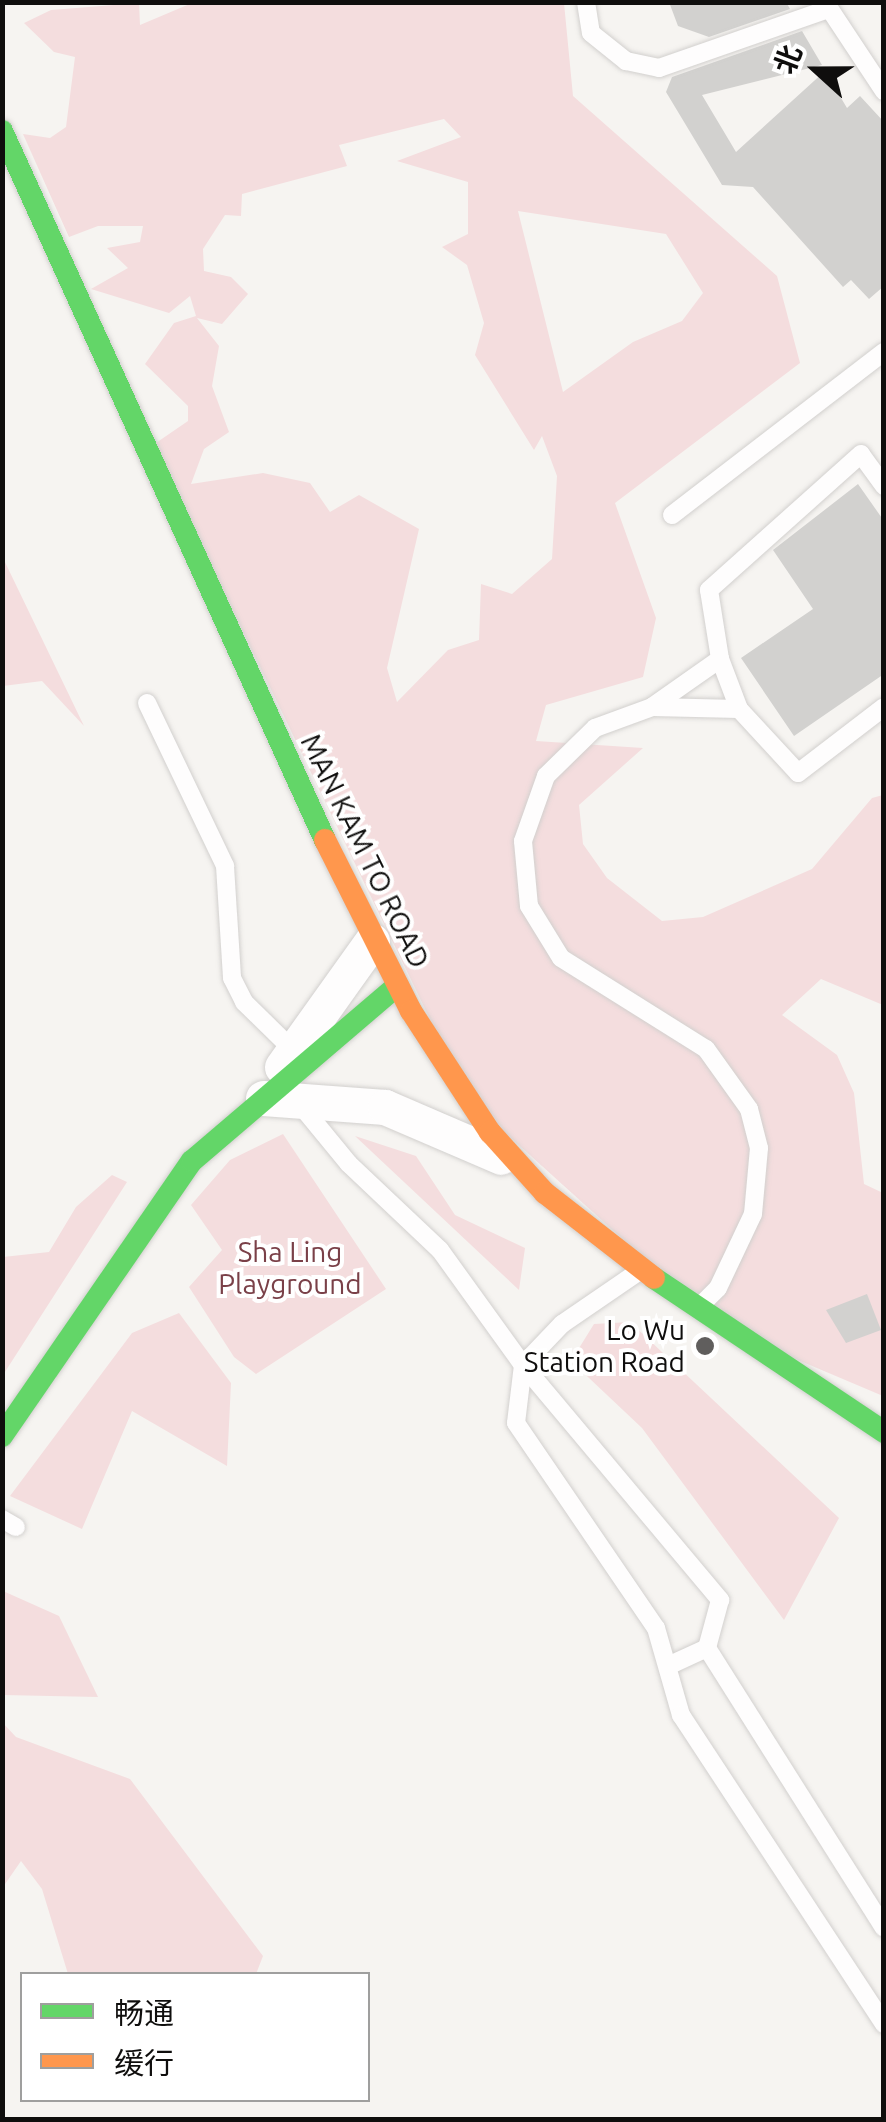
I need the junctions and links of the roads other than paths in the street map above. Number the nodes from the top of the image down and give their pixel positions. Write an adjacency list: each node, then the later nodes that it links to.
1 (586, 2): 2 (lane)
2 (826, 6): 3 (lane)
3 (884, 90)
4 (2, 131): 13 (main road, MAN KAM TO ROAD)
5 (884, 352): 7 (lane)
6 (884, 486): 8 (lane)
7 (672, 516)
8 (720, 660): 11 (lane); 12 (lane)
9 (147, 703): 15 (lane)
10 (884, 706): 12 (lane)
11 (652, 707): 12 (lane); 19 (lane)
12 (739, 709)
13 (372, 941): 14 (main road, MAN KAM TO ROAD); 15 (street)
14 (397, 986): 16 (main road); 17 (main road, MAN KAM TO ROAD)
15 (293, 1050): 16 (street)
16 (279, 1098): 17 (street); 20 (lane); 22 (main road)
17 (520, 1165): 18 (main road, MAN KAM TO ROAD)
18 (642, 1269): 19 (main road, MAN KAM TO ROAD); 20 (lane)
19 (696, 1310): 21 (main road, MAN KAM TO ROAD)
20 (522, 1365): 23 (lane); 24 (lane)
21 (884, 1432)
22 (2, 1436)
23 (707, 1648): 24 (lane); 25 (lane)
24 (670, 1666): 26 (lane)
25 (884, 1928)
26 (884, 2024)

